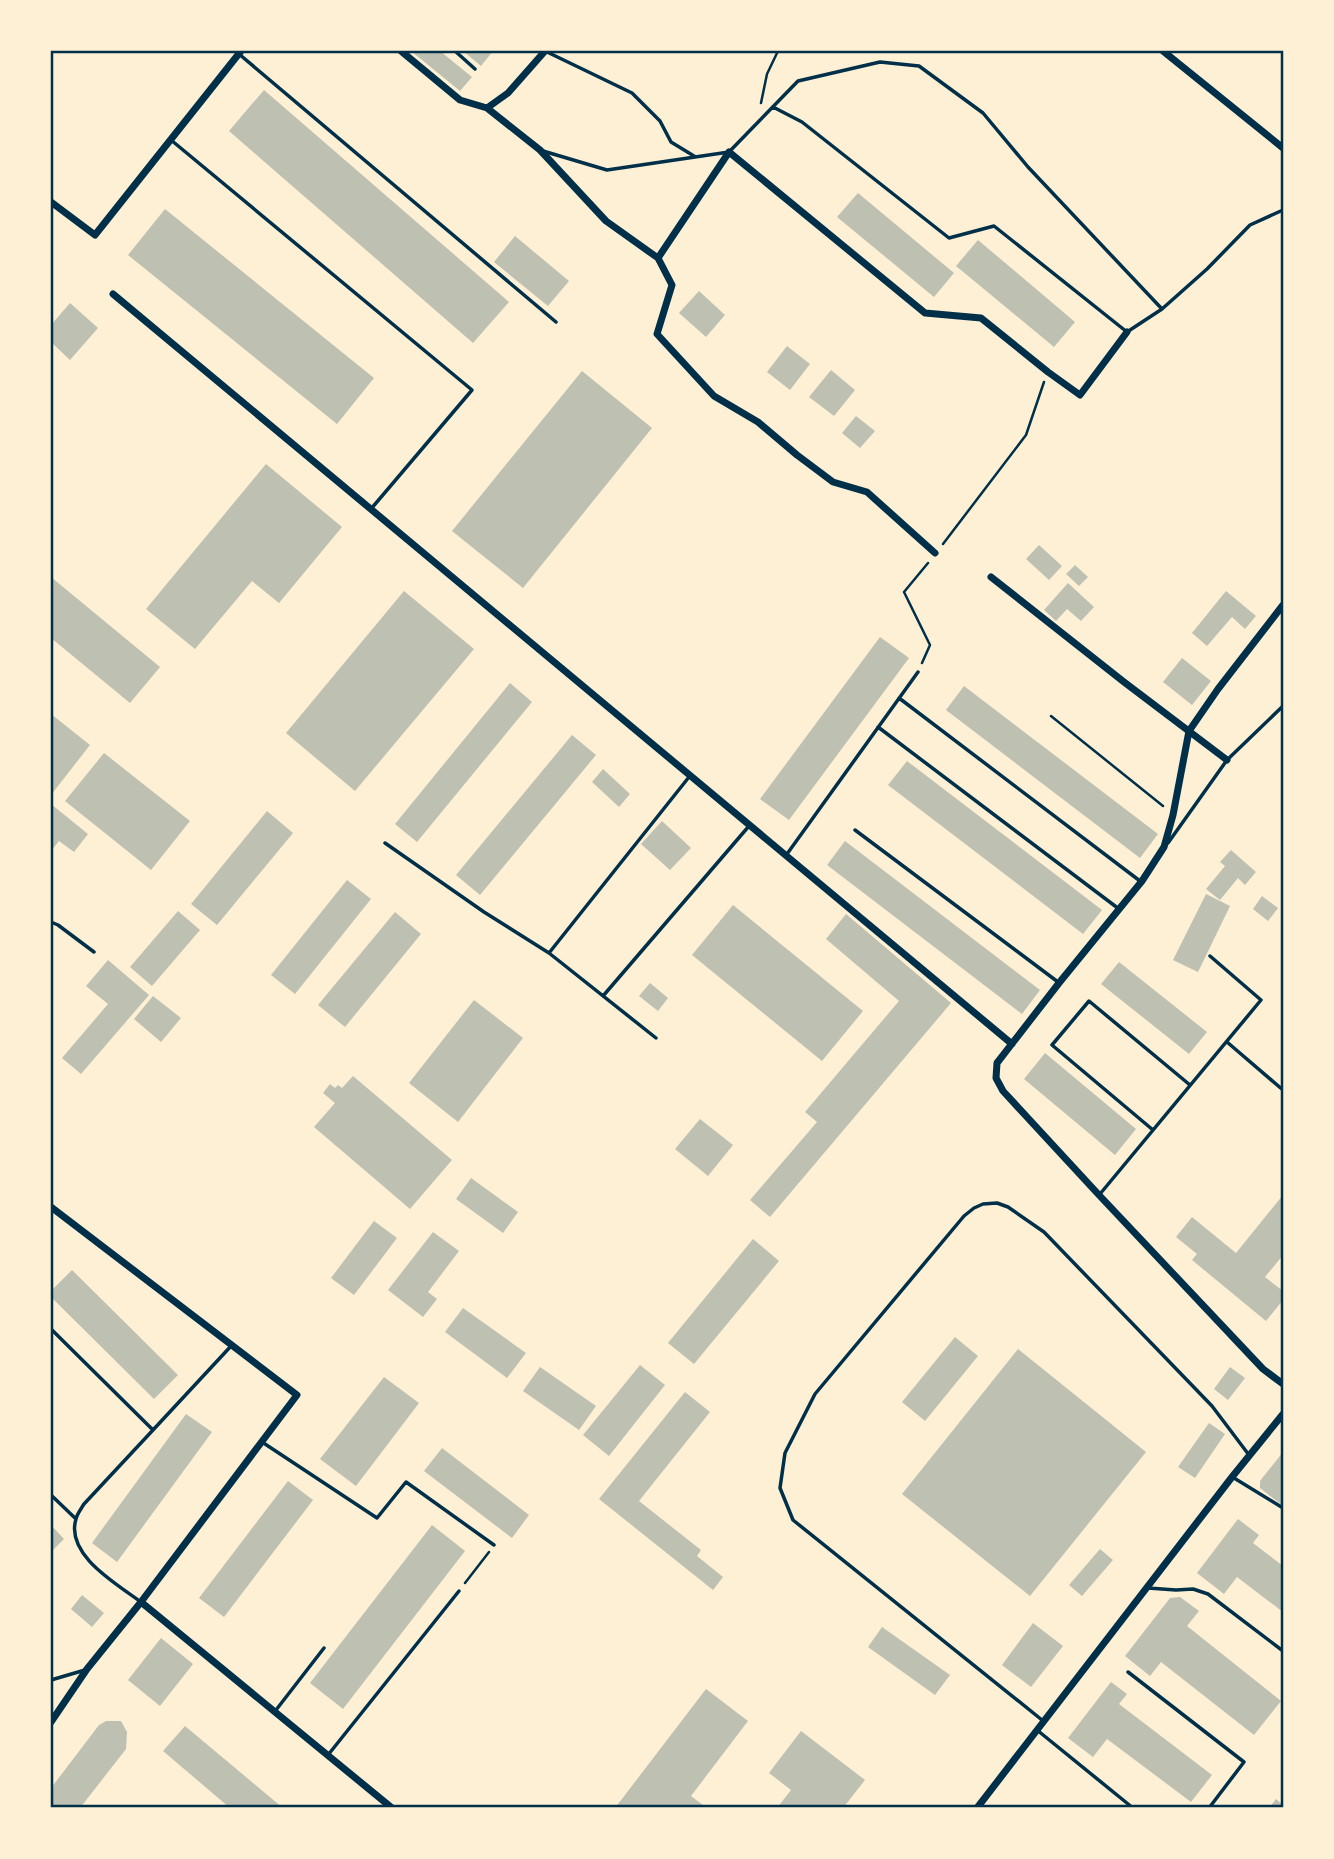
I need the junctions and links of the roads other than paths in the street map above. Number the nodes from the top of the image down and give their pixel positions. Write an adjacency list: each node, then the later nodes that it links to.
1 (401, 51): 8 (street)
2 (455, 51): 6 (lane)
3 (545, 51): 8 (street); 13 (lane)
4 (1163, 51): 10 (street)
5 (240, 52): 9 (street); 19 (lane)
6 (475, 69)
7 (773, 107): 12 (lane); 18 (lane); 20 (lane)
8 (487, 108): 11 (street)
9 (170, 141): 14 (street); 21 (lane)
10 (1283, 148)
11 (540, 150): 13 (lane); 16 (street)
12 (729, 152): 13 (lane); 16 (street); 20 (street)
13 (696, 157)
14 (51, 202)
15 (1283, 210): 18 (lane)
16 (658, 258): 22 (street)
17 (113, 294): 21 (street)
18 (1162, 309): 20 (lane)
19 (556, 322)
20 (1127, 332)
21 (371, 510): 31 (street)
22 (935, 553)
23 (991, 577): 29 (street)
24 (1283, 605): 29 (street)
25 (918, 672): 26 (lane)
26 (899, 698): 28 (lane); 37 (lane)
27 (1283, 706): 30 (lane)
28 (878, 727): 36 (lane); 38 (lane)
29 (1189, 730): 30 (street); 35 (street)
30 (1227, 761): 35 (lane)
31 (690, 775): 32 (street); 41 (lane)
32 (749, 826): 36 (street); 44 (lane)
33 (855, 830): 43 (lane)
34 (385, 843): 41 (lane)
35 (1164, 847): 37 (street)
36 (785, 856): 47 (street)
37 (1142, 881): 38 (street)
38 (1119, 909): 43 (street)
39 (51, 922): 40 (lane)
40 (94, 952)
41 (549, 953): 44 (lane)
42 (1210, 956): 46 (lane)
43 (1059, 983): 47 (street)
44 (603, 996): 45 (lane)
45 (656, 1038)
46 (1227, 1042): 48 (lane); 49 (lane)
47 (1012, 1044): 51 (street)
48 (1190, 1085): 50 (lane); 50 (lane)
49 (1283, 1090)
50 (1153, 1130): 51 (lane)
51 (1099, 1195): 55 (street)
52 (51, 1207): 54 (street)
53 (51, 1329): 57 (lane)
54 (232, 1345): 57 (lane); 58 (street)
55 (1283, 1384)
56 (1283, 1414): 59 (street)
57 (153, 1430): 63 (lane)
58 (262, 1442): 64 (lane); 67 (street)
59 (1250, 1455): 60 (street); 75 (lane)
60 (1232, 1477): 62 (lane); 65 (street)
61 (51, 1495): 63 (lane)
62 (1283, 1508)
63 (76, 1519): 67 (lane)
64 (494, 1545)
65 (1146, 1588): 69 (lane); 75 (street)
66 (459, 1591): 77 (lane)
67 (141, 1602): 70 (street); 73 (street)
68 (324, 1648): 73 (lane)
69 (1283, 1651)
70 (86, 1669): 72 (lane); 74 (street)
71 (1128, 1672): 81 (lane)
72 (51, 1680)
73 (274, 1712): 77 (street)
74 (51, 1722)
75 (1044, 1722): 76 (street)
76 (1037, 1730): 79 (street); 80 (lane)
77 (328, 1755): 78 (street)
78 (392, 1808)
79 (977, 1808)
80 (1133, 1808)
81 (1209, 1808)

